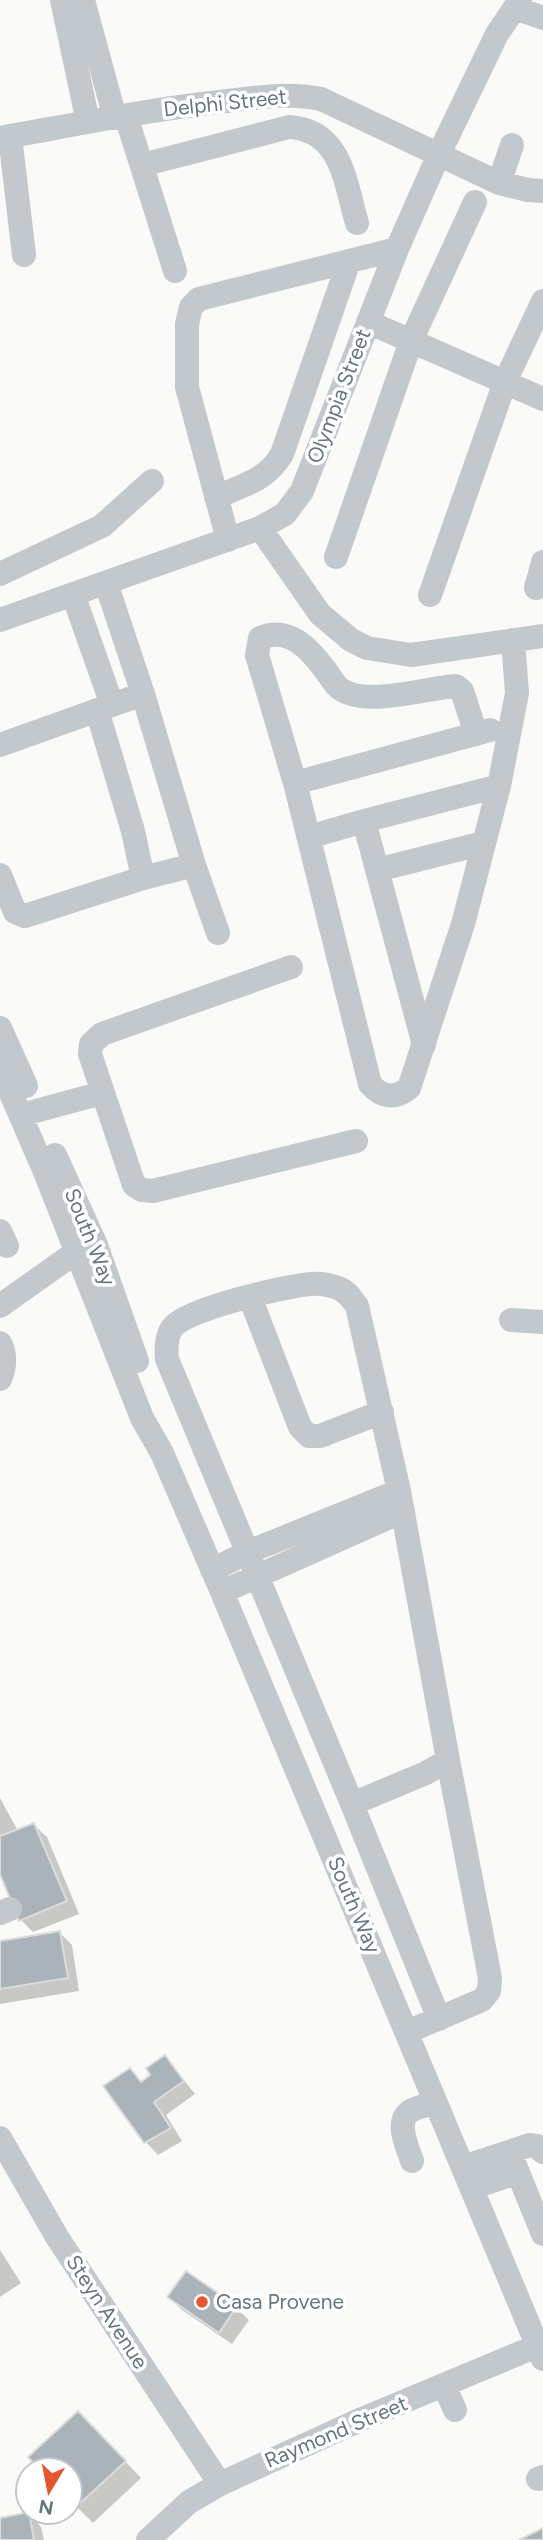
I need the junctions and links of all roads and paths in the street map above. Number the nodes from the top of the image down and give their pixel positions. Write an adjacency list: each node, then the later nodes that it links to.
1 (62, 0): 6 (street)
2 (83, 0): 5 (street)
3 (517, 4): 4 (street); 9 (street, Olympia Street)
4 (543, 18)
5 (121, 117): 6 (street, Delphi Street); 9 (street, Delphi Street); 10 (street)
6 (89, 122): 7 (street, Delphi Street)
7 (5, 137): 18 (street)
8 (512, 145): 12 (street)
9 (439, 154): 12 (street, Delphi Street); 17 (street, Olympia Street)
10 (142, 165): 15 (street); 20 (street)
11 (0, 177): 16 (street)
12 (499, 183): 13 (street, Delphi Street)
13 (543, 191)
14 (475, 202): 23 (street)
15 (357, 223)
16 (6, 238)
17 (397, 249): 19 (street); 22 (street, Olympia Street)
18 (24, 255)
19 (349, 261): 27 (street); 27 (street)
20 (175, 271)
21 (543, 301): 24 (street)
22 (368, 321): 23 (street); 28 (street, Olympia Street)
23 (411, 341): 24 (street); 30 (street)
24 (505, 382): 25 (street); 36 (street)
25 (543, 399)
26 (152, 481): 32 (street)
27 (216, 497): 29 (street)
28 (260, 528): 29 (street, Olympia Street); 39 (street)
29 (228, 540): 33 (street, Olympia Street)
30 (336, 557)
31 (543, 562): 34 (street)
32 (0, 574)
33 (106, 583): 35 (street, Olympia Street); 40 (street)
34 (536, 587)
35 (73, 594): 37 (street, Olympia Street); 41 (street)
36 (430, 595)
37 (0, 620)
38 (543, 636): 39 (street)
39 (504, 642): 42 (street)
40 (143, 694): 41 (street); 50 (street)
41 (105, 708): 44 (street); 53 (street)
42 (513, 716): 43 (street); 46 (street)
43 (476, 734): 45 (street); 45 (street)
44 (0, 745)
45 (295, 783): 48 (street)
46 (499, 786): 47 (street); 49 (street)
47 (364, 821): 48 (street); 51 (street)
48 (309, 837): 57 (street)
49 (484, 844): 51 (street); 57 (street)
50 (194, 865): 53 (street); 54 (street)
51 (377, 870): 57 (street)
52 (0, 875): 53 (street)
53 (144, 878)
54 (218, 933)
55 (291, 967): 59 (street)
56 (0, 1028): 60 (street, South Way)
57 (424, 1045)
58 (0, 1068): 60 (street, South Way)
59 (102, 1093): 60 (street); 61 (street)
60 (28, 1112): 62 (street, South Way)
61 (356, 1141)
62 (86, 1248): 64 (street); 73 (street, South Way)
63 (250, 1297): 69 (street); 69 (street); 71 (street)
64 (0, 1306)
65 (511, 1321): 66 (street)
66 (543, 1322)
67 (0, 1343): 68 (street)
68 (0, 1380)
69 (382, 1412): 70 (street)
70 (401, 1501): 71 (street); 72 (street); 74 (street)
71 (248, 1552): 72 (street); 73 (street)
72 (257, 1577): 73 (street); 75 (street)
73 (217, 1581): 77 (street, South Way)
74 (448, 1760): 75 (street); 76 (street)
75 (352, 1804): 76 (street)
76 (439, 2019): 77 (street)
77 (407, 2032): 78 (street, South Way)
78 (436, 2103): 81 (street); 83 (street, South Way)
79 (0, 2138): 88 (street, Steyn Avenue)
80 (543, 2152): 82 (street)
81 (412, 2161)
82 (514, 2163): 83 (street); 84 (street)
83 (467, 2177): 85 (street, South Way)
84 (543, 2234)
85 (540, 2352): 86 (street, Raymond Street)
86 (444, 2385): 87 (street); 88 (street, Raymond Street)
87 (455, 2410)
88 (219, 2484): 89 (street, Raymond Street)
89 (148, 2540)

